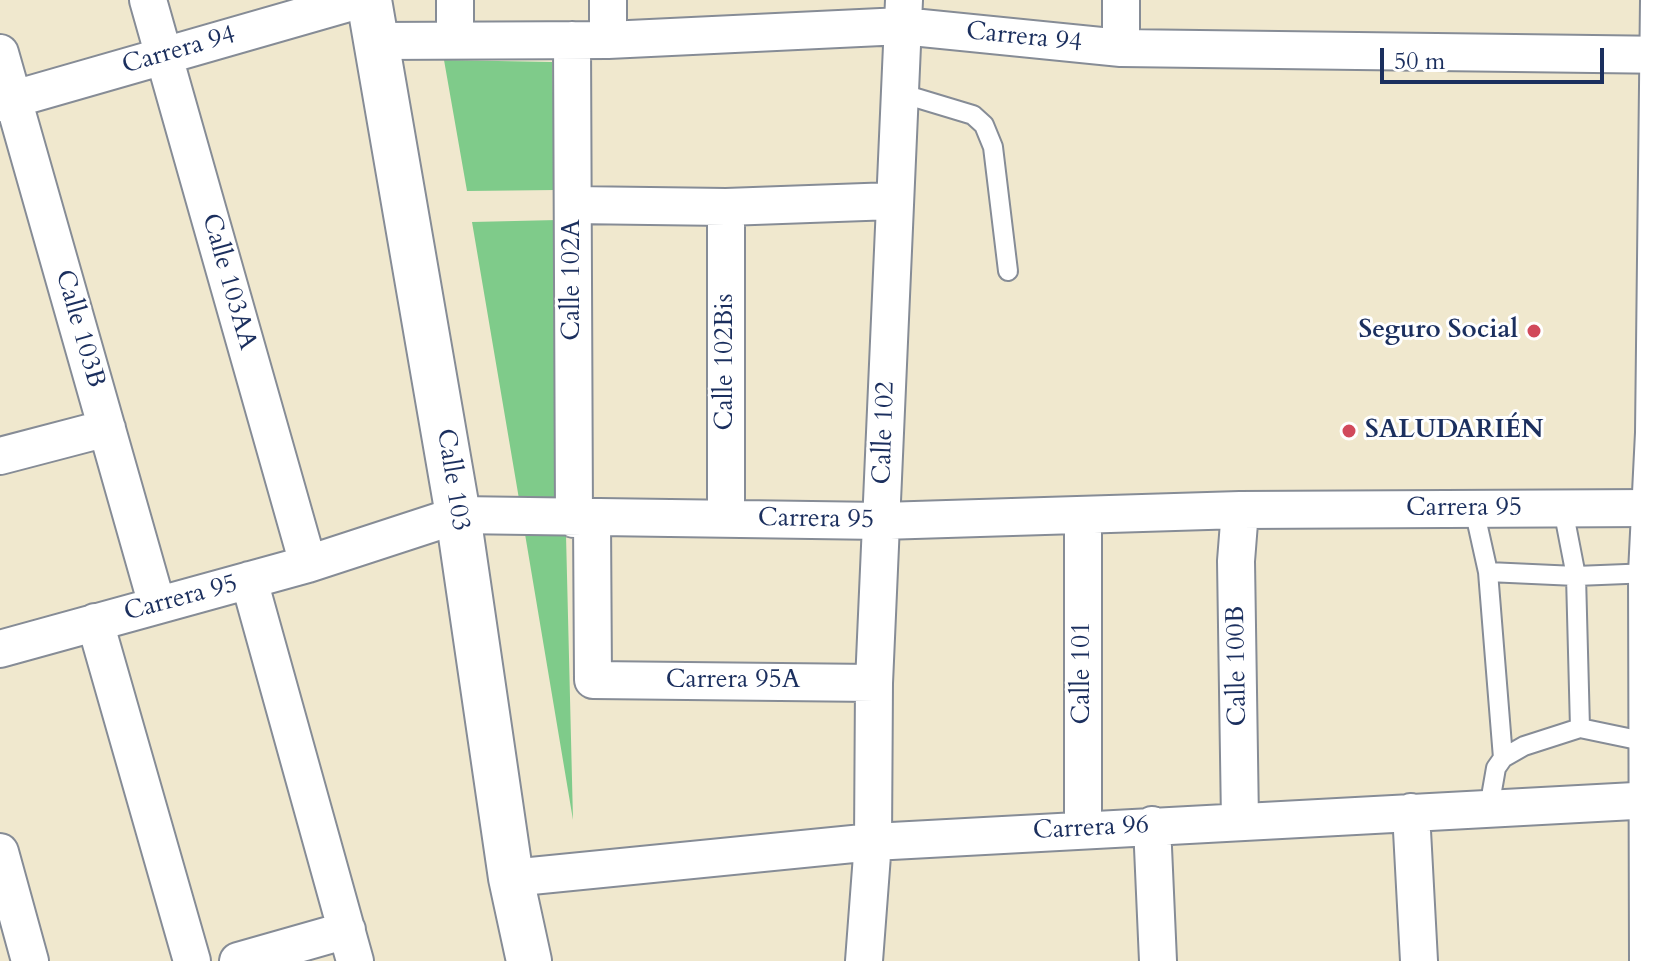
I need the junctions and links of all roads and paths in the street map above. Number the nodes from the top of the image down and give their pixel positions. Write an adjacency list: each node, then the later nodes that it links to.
1 (148, 0): 15 (street, Calle 103AA)
2 (359, 0): 7 (street, Carrera 94)
3 (455, 0): 10 (street)
4 (608, 0): 12 (street)
5 (1121, 0): 13 (street)
6 (1663, 0): 16 (street)
7 (311, 7): 15 (street, Carrera 94)
8 (903, 13): 12 (street, Carrera 94); 13 (street, Carrera 94); 17 (street, Calle 102)
9 (373, 21): 10 (street, Carrera 94); 30 (street, Calle 103)
10 (455, 39): 11 (street, Carrera 94)
11 (572, 40): 12 (street, Carrera 94); 20 (street, Calle 102A)
12 (608, 40)
13 (1121, 48): 16 (street, Carrera 94)
14 (0, 53): 18 (street, Calle 103B)
15 (164, 55): 18 (street, Carrera 94); 35 (street, Calle 103AA)
16 (1668, 56): 24 (street)
17 (900, 93): 19 (street, Calle 102); 22 (lane)
18 (6, 101): 23 (street, Calle 103B)
19 (893, 201): 21 (street); 34 (street, Calle 102)
20 (573, 205): 21 (street); 33 (street, Calle 102A)
21 (726, 207): 32 (street, Calle 102Bis)
22 (1008, 271)
23 (107, 428): 25 (street); 40 (street, Calle 103B)
24 (1665, 433): 26 (street)
25 (0, 456)
26 (1652, 508): 28 (street, Carrera 95); 37 (street)
27 (1474, 509): 28 (street, Carrera 95); 29 (street, Carrera 95); 36 (lane)
28 (1563, 509): 38 (lane)
29 (1240, 510): 31 (street, Carrera 95); 51 (street, Calle 100B)
30 (458, 515): 33 (street, Carrera 95); 35 (street, Carrera 95); 56 (street, Calle 103)
31 (1083, 517): 34 (street, Carrera 95); 53 (street, Calle 101)
32 (726, 518): 33 (street, Carrera 95); 34 (street, Carrera 95)
33 (583, 519): 43 (street, Calle 102A)
34 (882, 521): 44 (street, Calle 102)
35 (308, 564): 39 (street, Carrera 95)
36 (1488, 572): 38 (lane); 47 (lane)
37 (1651, 573): 38 (lane); 46 (street)
38 (1576, 576): 45 (lane)
39 (249, 580): 40 (street, Carrera 95); 57 (street)
40 (157, 605): 41 (street, Carrera 95)
41 (95, 622): 42 (street, Carrera 95); 59 (street)
42 (0, 649)
43 (593, 680): 44 (street, Carrera 95A)
44 (874, 683): 54 (street, Calle 102)
45 (1580, 728): 46 (lane); 47 (lane)
46 (1662, 745): 48 (street)
47 (1503, 758): 49 (lane)
48 (1663, 800): 49 (street, Carrera 96); 65 (street)
49 (1489, 808): 50 (street, Carrera 96)
50 (1411, 812): 51 (street, Carrera 96); 64 (street)
51 (1240, 821): 52 (street, Carrera 96)
52 (1152, 825): 53 (street, Carrera 96); 63 (street)
53 (1083, 829): 54 (street, Carrera 96)
54 (873, 842): 56 (street, Carrera 96); 62 (street, Calle 102)
55 (0, 852): 58 (street)
56 (511, 878): 61 (street, Calle 103)
57 (351, 946): 60 (street)
58 (30, 961)
59 (192, 961)
60 (238, 961)
61 (529, 961)
62 (864, 961)
63 (1158, 961)
64 (1419, 961)
65 (1652, 961)

